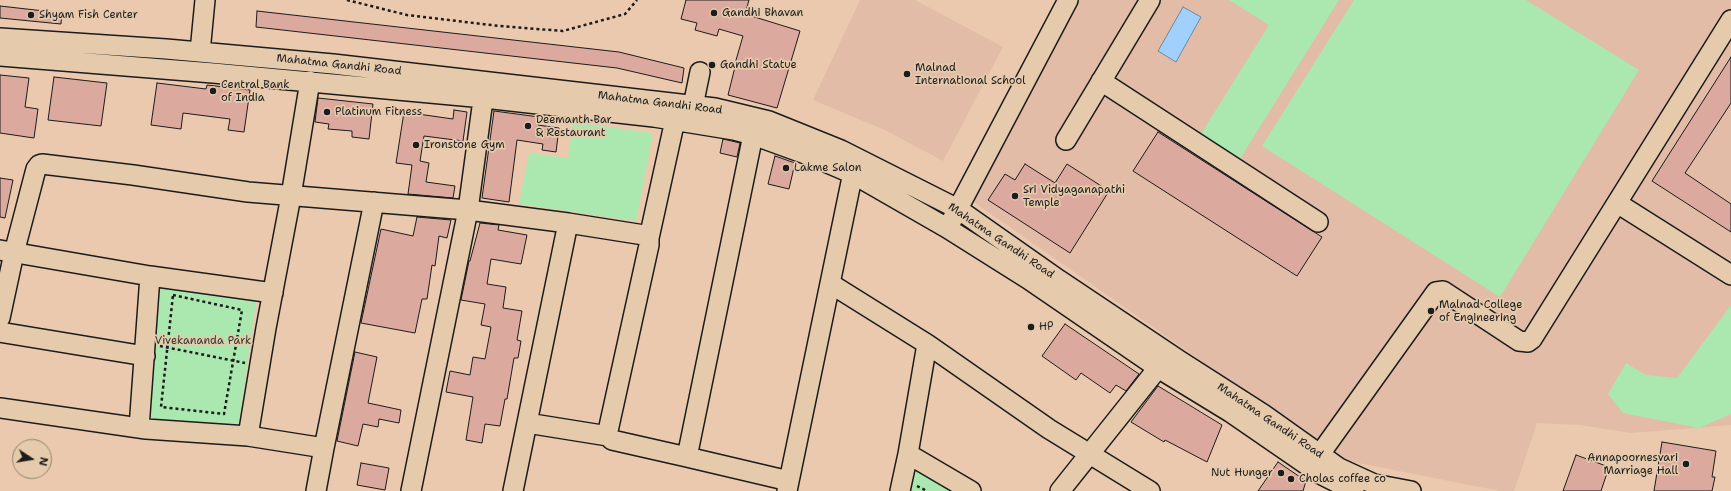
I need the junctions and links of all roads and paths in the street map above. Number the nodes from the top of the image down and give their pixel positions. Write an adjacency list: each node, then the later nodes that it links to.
1 (206, 0): 8 (street)
2 (347, 0): 3 (path)
3 (637, 0)
4 (1068, 0): 23 (street)
5 (1150, 0): 13 (street)
6 (1731, 20): 22 (street)
7 (0, 38): 8 (street, Mahatma Gandhi Road)
8 (208, 53): 11 (street); 14 (street, Mahatma Gandhi Road)
9 (0, 56): 11 (street, Mahatma Gandhi Road)
10 (700, 72): 15 (street)
11 (213, 73): 12 (street, Mahatma Gandhi Road)
12 (310, 81): 14 (street, Mahatma Gandhi Road); 20 (street)
13 (1101, 81): 18 (street); 25 (street)
14 (485, 90): 15 (street, Mahatma Gandhi Road); 16 (street, Mahatma Gandhi Road); 24 (street)
15 (693, 106): 19 (street, Mahatma Gandhi Road)
16 (675, 120): 17 (street, Mahatma Gandhi Road); 28 (street)
17 (753, 136): 19 (street, Mahatma Gandhi Road); 51 (street)
18 (1066, 140)
19 (854, 166): 23 (street, Mahatma Gandhi Road); 27 (street, Mahatma Gandhi Road); 32 (street)
20 (291, 196): 21 (street); 29 (street); 33 (street)
21 (374, 202): 24 (street); 47 (street)
22 (1617, 203): 30 (street); 48 (street)
23 (958, 209): 27 (street); 48 (street, Mahatma Gandhi Road)
24 (468, 210): 26 (street); 56 (street)
25 (1318, 222)
26 (568, 223): 28 (street); 43 (street)
27 (947, 228): 41 (street, Mahatma Gandhi Road)
28 (649, 238): 46 (street)
29 (7, 251): 31 (street); 34 (street)
30 (1731, 275)
31 (150, 276): 33 (street); 38 (street)
32 (831, 284): 36 (street); 53 (street)
33 (273, 293): 40 (street)
34 (0, 318)
35 (0, 332): 38 (street)
36 (928, 344): 49 (street); 50 (street)
37 (168, 348): 38 (path); 39 (path); 39 (path); 39 (path)
38 (145, 350): 44 (street)
39 (234, 361): 40 (path)
40 (260, 366): 45 (street)
41 (1158, 368): 48 (street, Mahatma Gandhi Road); 50 (street)
42 (0, 408): 44 (street)
43 (527, 423): 46 (street); 57 (street)
44 (139, 428): 45 (street)
45 (248, 436): 47 (street)
46 (608, 436): 51 (street)
47 (324, 448): 55 (street)
48 (1308, 453): 52 (street, Mahatma Gandhi Road); 54 (street, Mahatma Gandhi Road)
49 (908, 454): 58 (street); 61 (street)
50 (1089, 454): 62 (street); 63 (street)
51 (687, 457): 53 (street)
52 (1319, 482): 64 (street, Mahatma Gandhi Road)
53 (788, 486)
54 (1374, 487): 65 (street, Mahatma Gandhi Road)
55 (316, 491)
56 (411, 491)
57 (514, 491)
58 (900, 491)
59 (914, 491): 60 (path)
60 (927, 491)
61 (971, 491)
62 (1060, 491)
63 (1150, 491)
64 (1354, 491)
65 (1411, 491)

